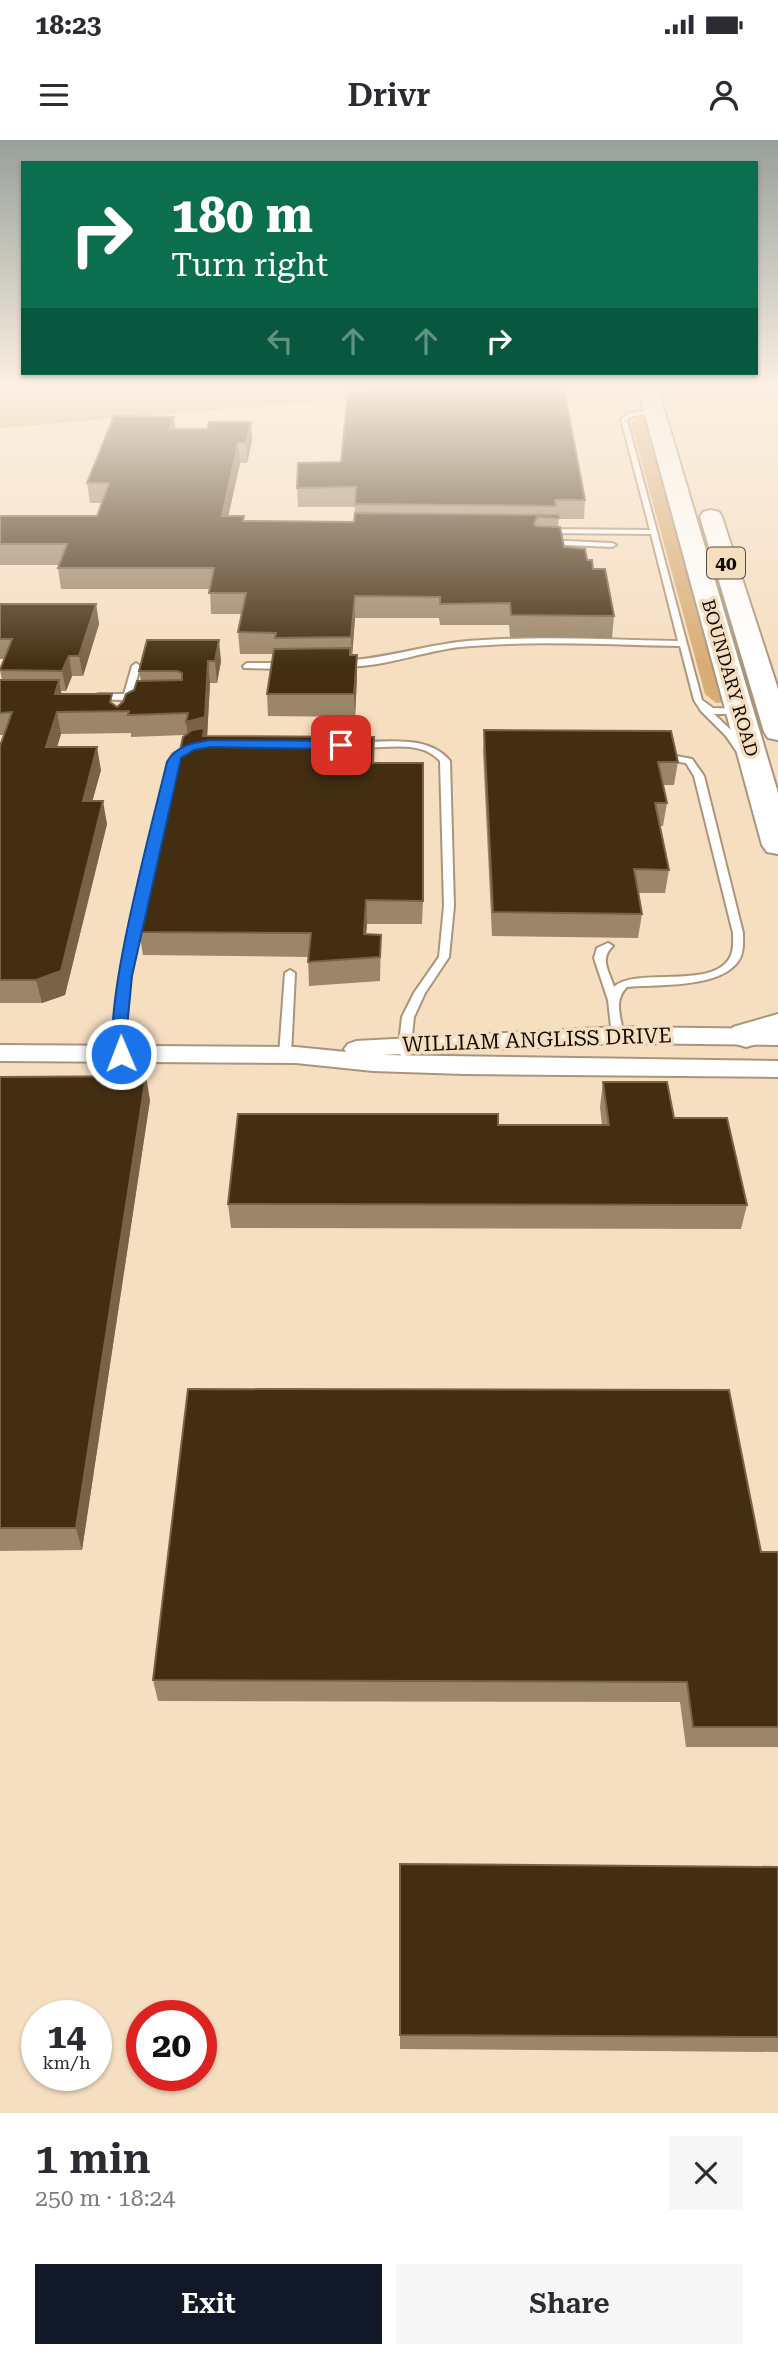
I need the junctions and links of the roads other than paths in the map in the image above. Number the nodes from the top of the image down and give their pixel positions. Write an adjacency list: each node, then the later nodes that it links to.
1 (640, 481): 5 (lane)
2 (683, 481): 18 (main road, BOUNDARY ROAD / 40)
3 (704, 496): 19 (main road, BOUNDARY ROAD / 40)
4 (541, 531): 5 (lane)
5 (654, 532): 8 (lane)
6 (538, 542): 7 (lane)
7 (612, 545)
8 (683, 644): 9 (lane); 16 (lane)
9 (338, 664)
10 (136, 666): 14 (lane)
11 (247, 666): 12 (lane)
12 (297, 666)
13 (89, 697): 14 (lane)
14 (127, 697): 15 (lane); 17 (lane)
15 (153, 697)
16 (702, 707): 18 (lane); 23 (lane)
17 (124, 710)
18 (740, 711): 19 (main road); 23 (main road, BOUNDARY ROAD / 40)
19 (774, 720)
20 (201, 745): 31 (lane)
21 (346, 745): 33 (lane)
22 (676, 759): 27 (lane)
23 (769, 813): 24 (main road, BOUNDARY ROAD / 40)
24 (778, 845)
25 (608, 946): 27 (lane)
26 (290, 973): 32 (lane)
27 (612, 998): 29 (lane)
28 (767, 1033): 29 (street, WILLIAM ANGLISS DRIVE)
29 (618, 1035): 33 (street, WILLIAM ANGLISS DRIVE); 34 (street)
30 (0, 1053): 31 (street, WILLIAM ANGLISS DRIVE)
31 (121, 1054): 32 (street, WILLIAM ANGLISS DRIVE)
32 (291, 1055): 33 (street, WILLIAM ANGLISS DRIVE)
33 (404, 1055): 34 (street, WILLIAM ANGLISS DRIVE)
34 (624, 1068): 35 (street, WILLIAM ANGLISS DRIVE)
35 (778, 1069)

